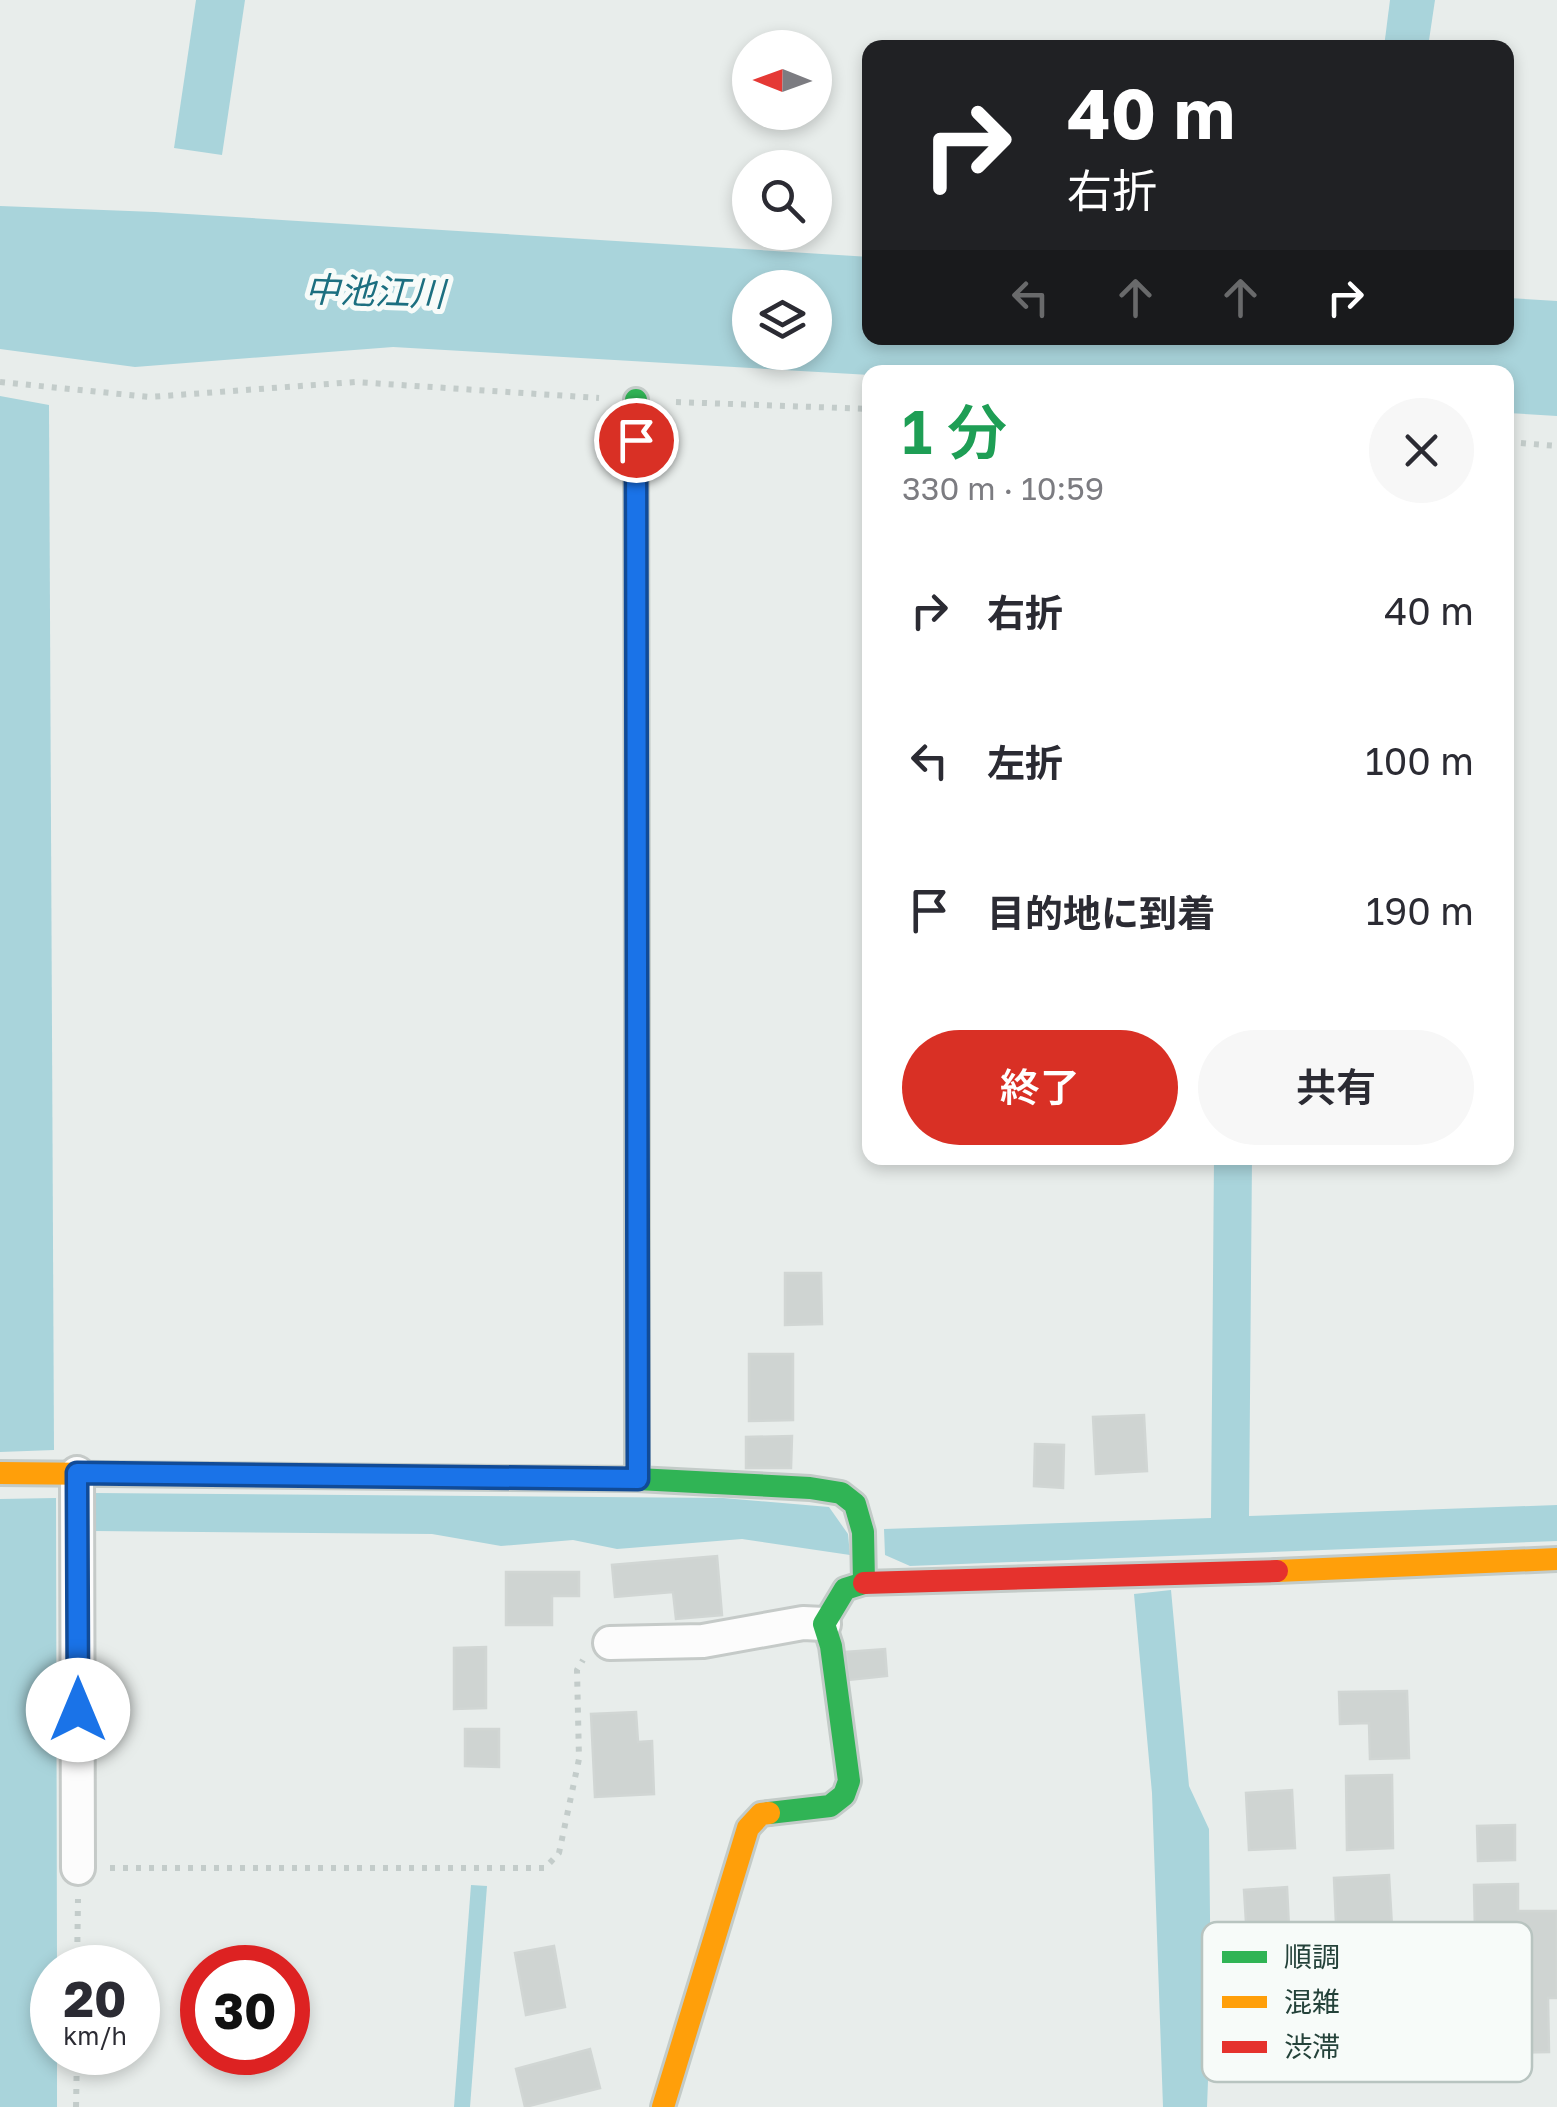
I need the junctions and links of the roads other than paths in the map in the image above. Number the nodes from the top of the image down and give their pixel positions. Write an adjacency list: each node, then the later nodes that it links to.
1 (636, 400): 4 (street)
2 (0, 1473): 3 (street)
3 (77, 1473): 4 (street); 9 (street)
4 (638, 1479): 6 (street)
5 (1557, 1559): 6 (street)
6 (864, 1583): 7 (street)
7 (824, 1624): 8 (street); 10 (street)
8 (610, 1644)
9 (78, 1868)
10 (663, 2107)

